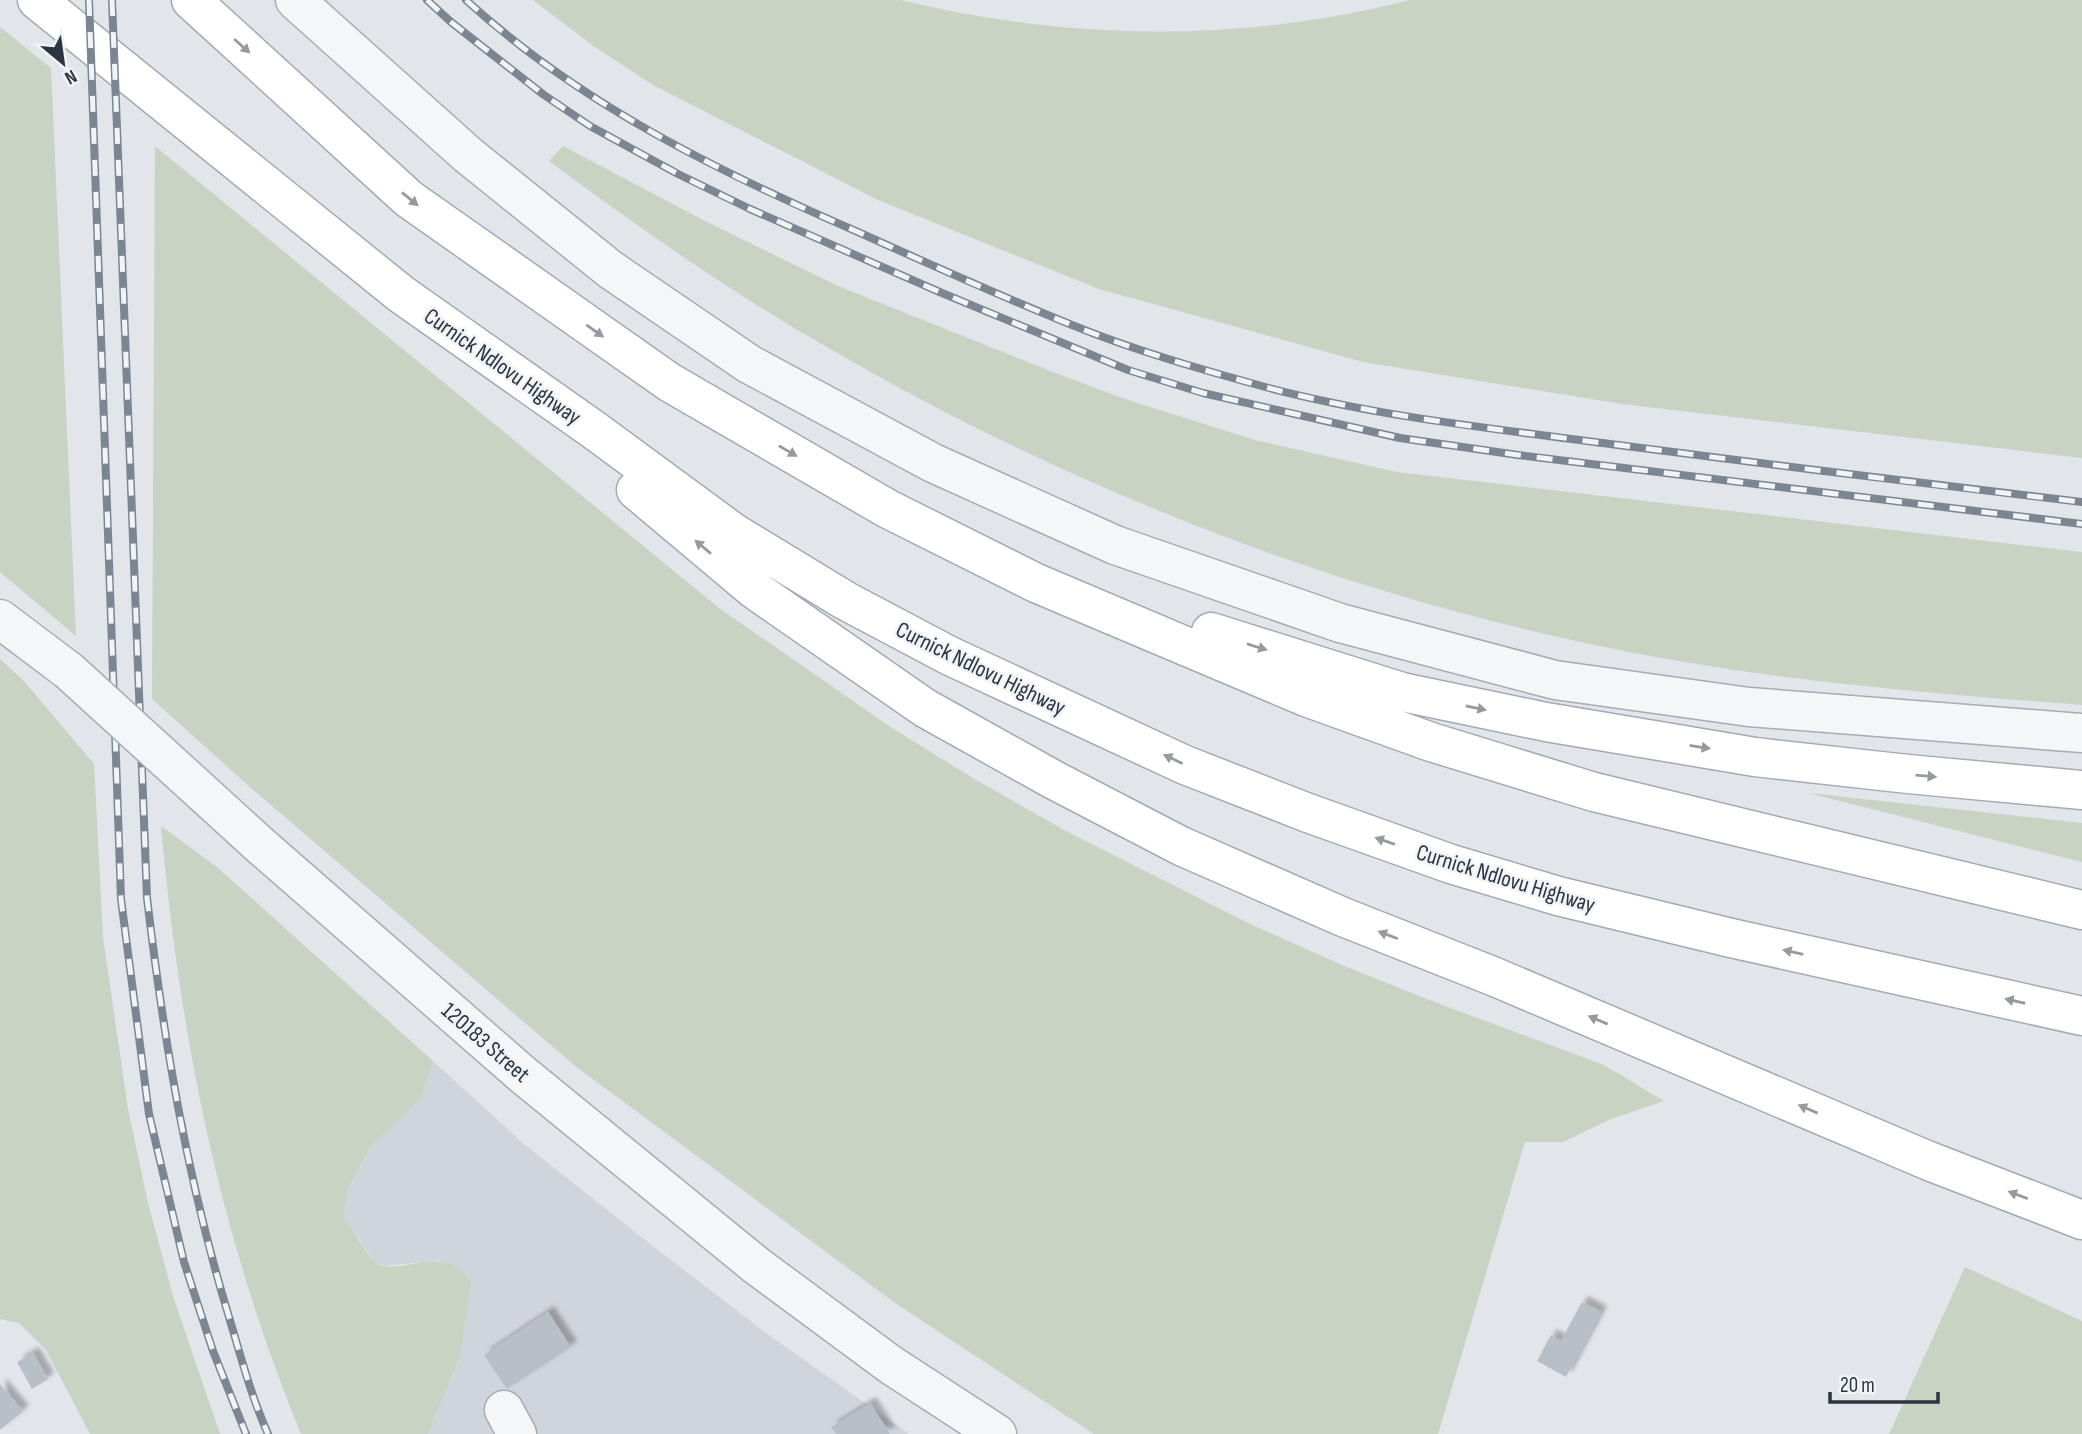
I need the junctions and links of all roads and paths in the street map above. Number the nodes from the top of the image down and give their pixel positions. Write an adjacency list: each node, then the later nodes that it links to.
1 (37, 0): 4 (main road, Curnick Ndlovu Highway)
2 (191, 0): 5 (main road, one-way to 5)
3 (295, 0): 7 (street)
4 (401, 294): 10 (main road, Curnick Ndlovu Highway, one-way to 4); 11 (main road, one-way to 4)
5 (1005, 568): 8 (main road, one-way to 8); 9 (main road)
6 (0, 619): 12 (street, 120183 Street, bridge)
7 (2082, 733)
8 (2082, 790)
9 (2082, 910)
10 (2082, 1016)
11 (2082, 1220)
12 (997, 1434)

